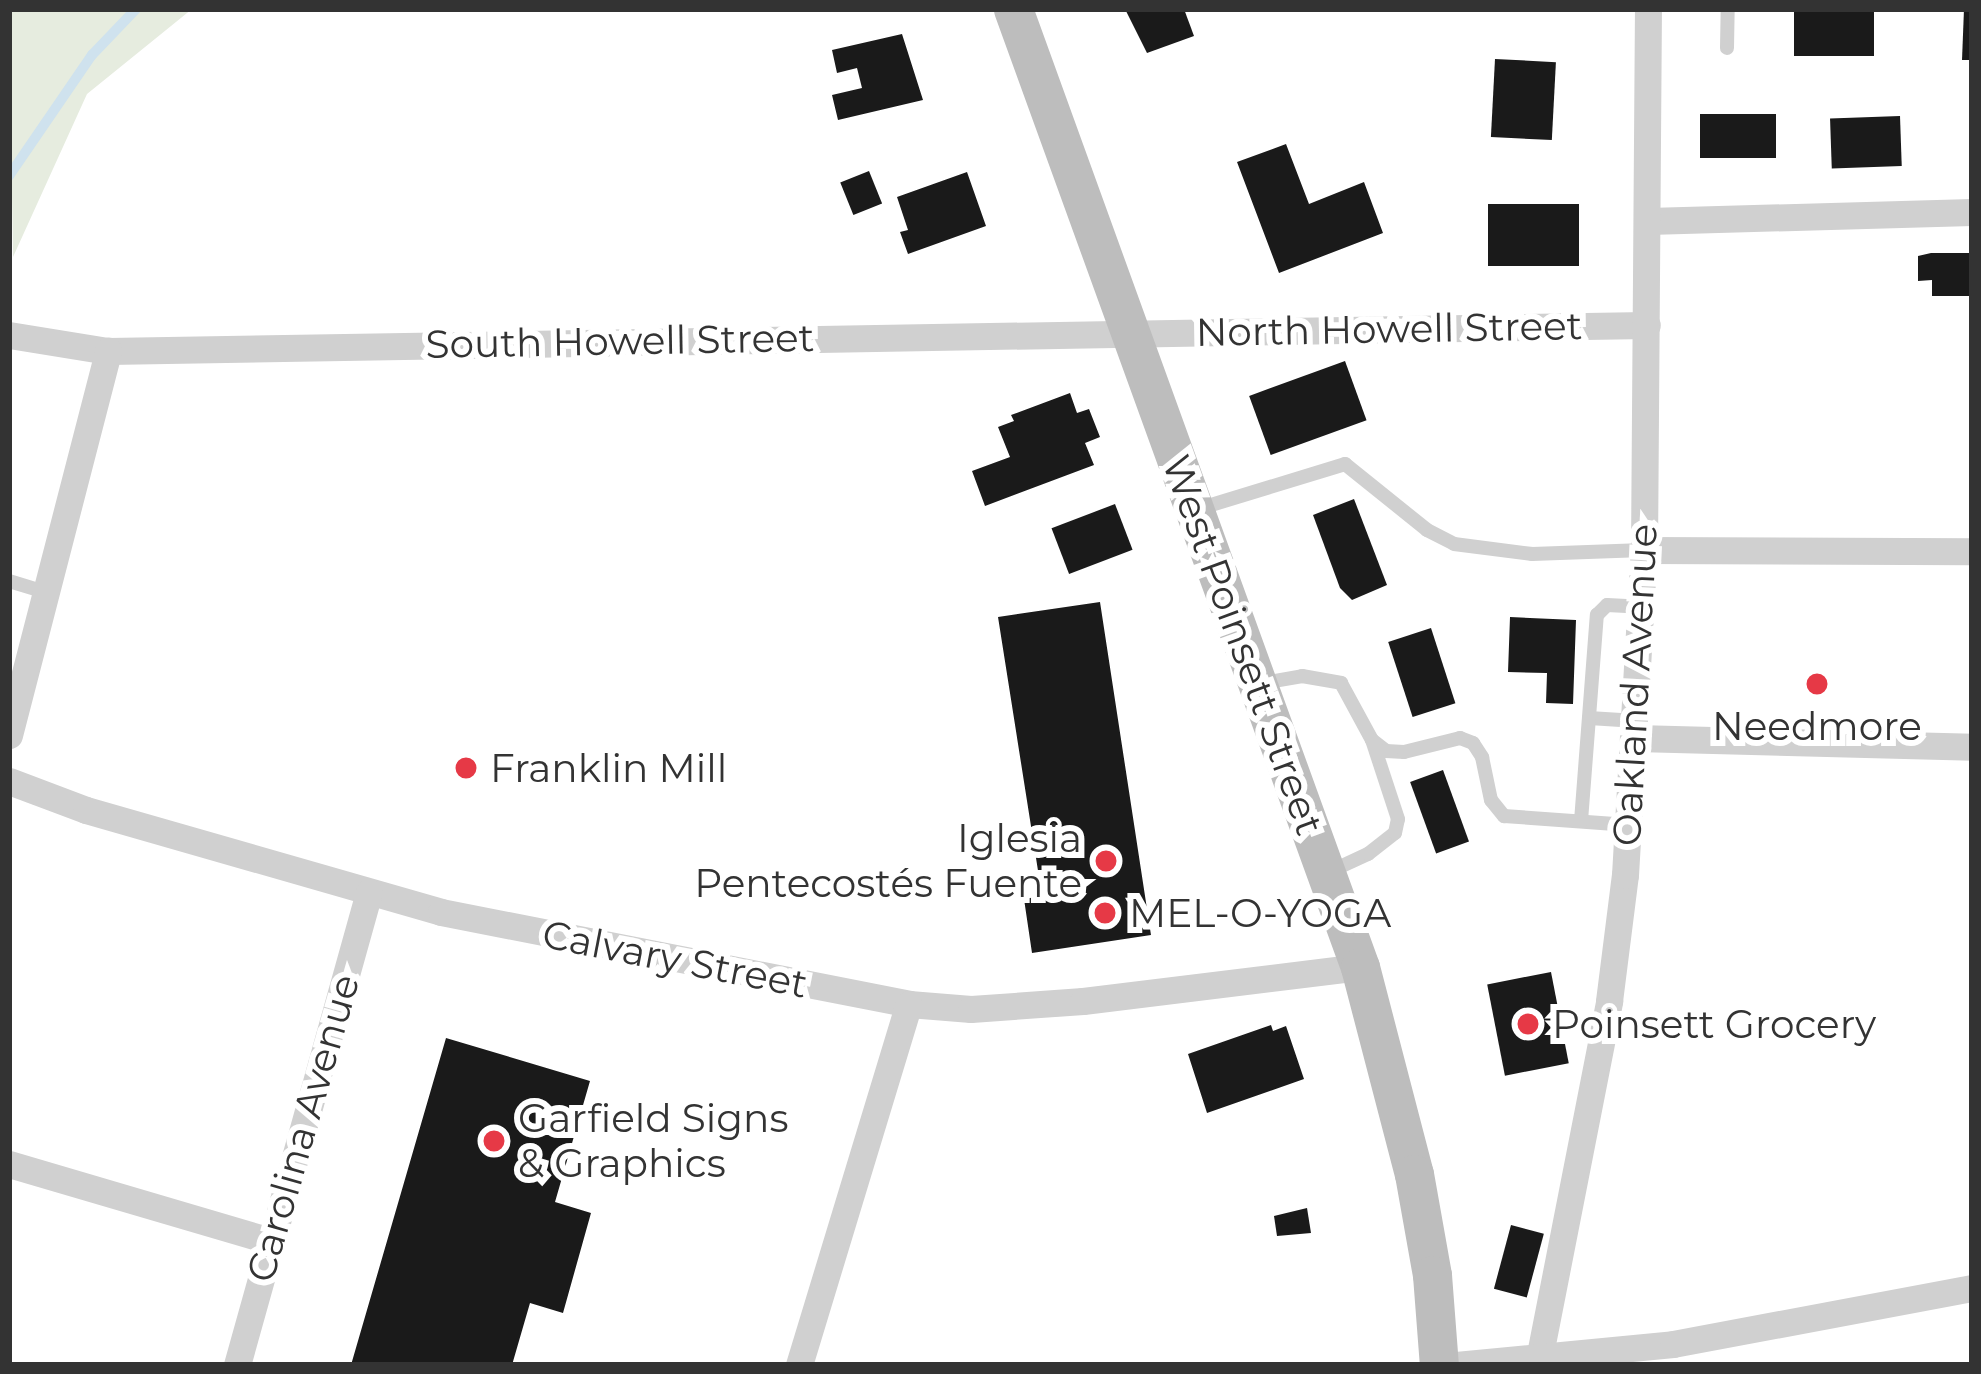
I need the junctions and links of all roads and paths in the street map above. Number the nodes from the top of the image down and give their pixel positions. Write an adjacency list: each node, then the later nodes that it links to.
1 (1013, 9): 9 (main road, West Poinsett Street)
2 (1648, 9): 6 (street, Oakland Avenue)
3 (1728, 9): 4 (lane)
4 (1727, 48)
5 (1972, 212): 6 (street)
6 (1648, 221): 7 (street, Oakland Avenue)
7 (1647, 325): 9 (street, North Howell Street); 12 (street, Oakland Avenue)
8 (9, 334): 10 (street, South Howell Street)
9 (1131, 334): 10 (street, South Howell Street); 11 (main road, West Poinsett Street)
10 (108, 351): 15 (street)
11 (1194, 510): 12 (lane); 17 (main road, West Poinsett Street)
12 (1644, 550): 13 (street); 16 (street, Oakland Avenue)
13 (1972, 551)
14 (9, 581): 15 (lane)
15 (46, 592): 20 (street)
16 (1641, 607): 18 (lane); 19 (street, Oakland Avenue)
17 (1258, 684): 21 (lane); 26 (main road, West Poinsett Street)
18 (1589, 718): 19 (lane); 24 (lane)
19 (1636, 729): 22 (street); 25 (street, Oakland Avenue)
20 (9, 735)
21 (1372, 740): 24 (lane); 26 (lane)
22 (1972, 747)
23 (9, 781): 27 (street, Calvary Street)
24 (1581, 821): 25 (lane)
25 (1629, 825): 33 (street, Oakland Avenue)
26 (1326, 873): 28 (main road, West Poinsett Street)
27 (369, 892): 29 (street, Calvary Street); 31 (street, Carolina Avenue)
28 (1360, 967): 29 (street, Calvary Street); 36 (main road, West Poinsett Street)
29 (909, 1004): 35 (street)
30 (9, 1164): 31 (street)
31 (271, 1241): 34 (street, Carolina Avenue)
32 (1972, 1288): 33 (street)
33 (1540, 1354): 37 (street)
34 (237, 1365)
35 (799, 1365)
36 (1439, 1365)
37 (1456, 1365)

